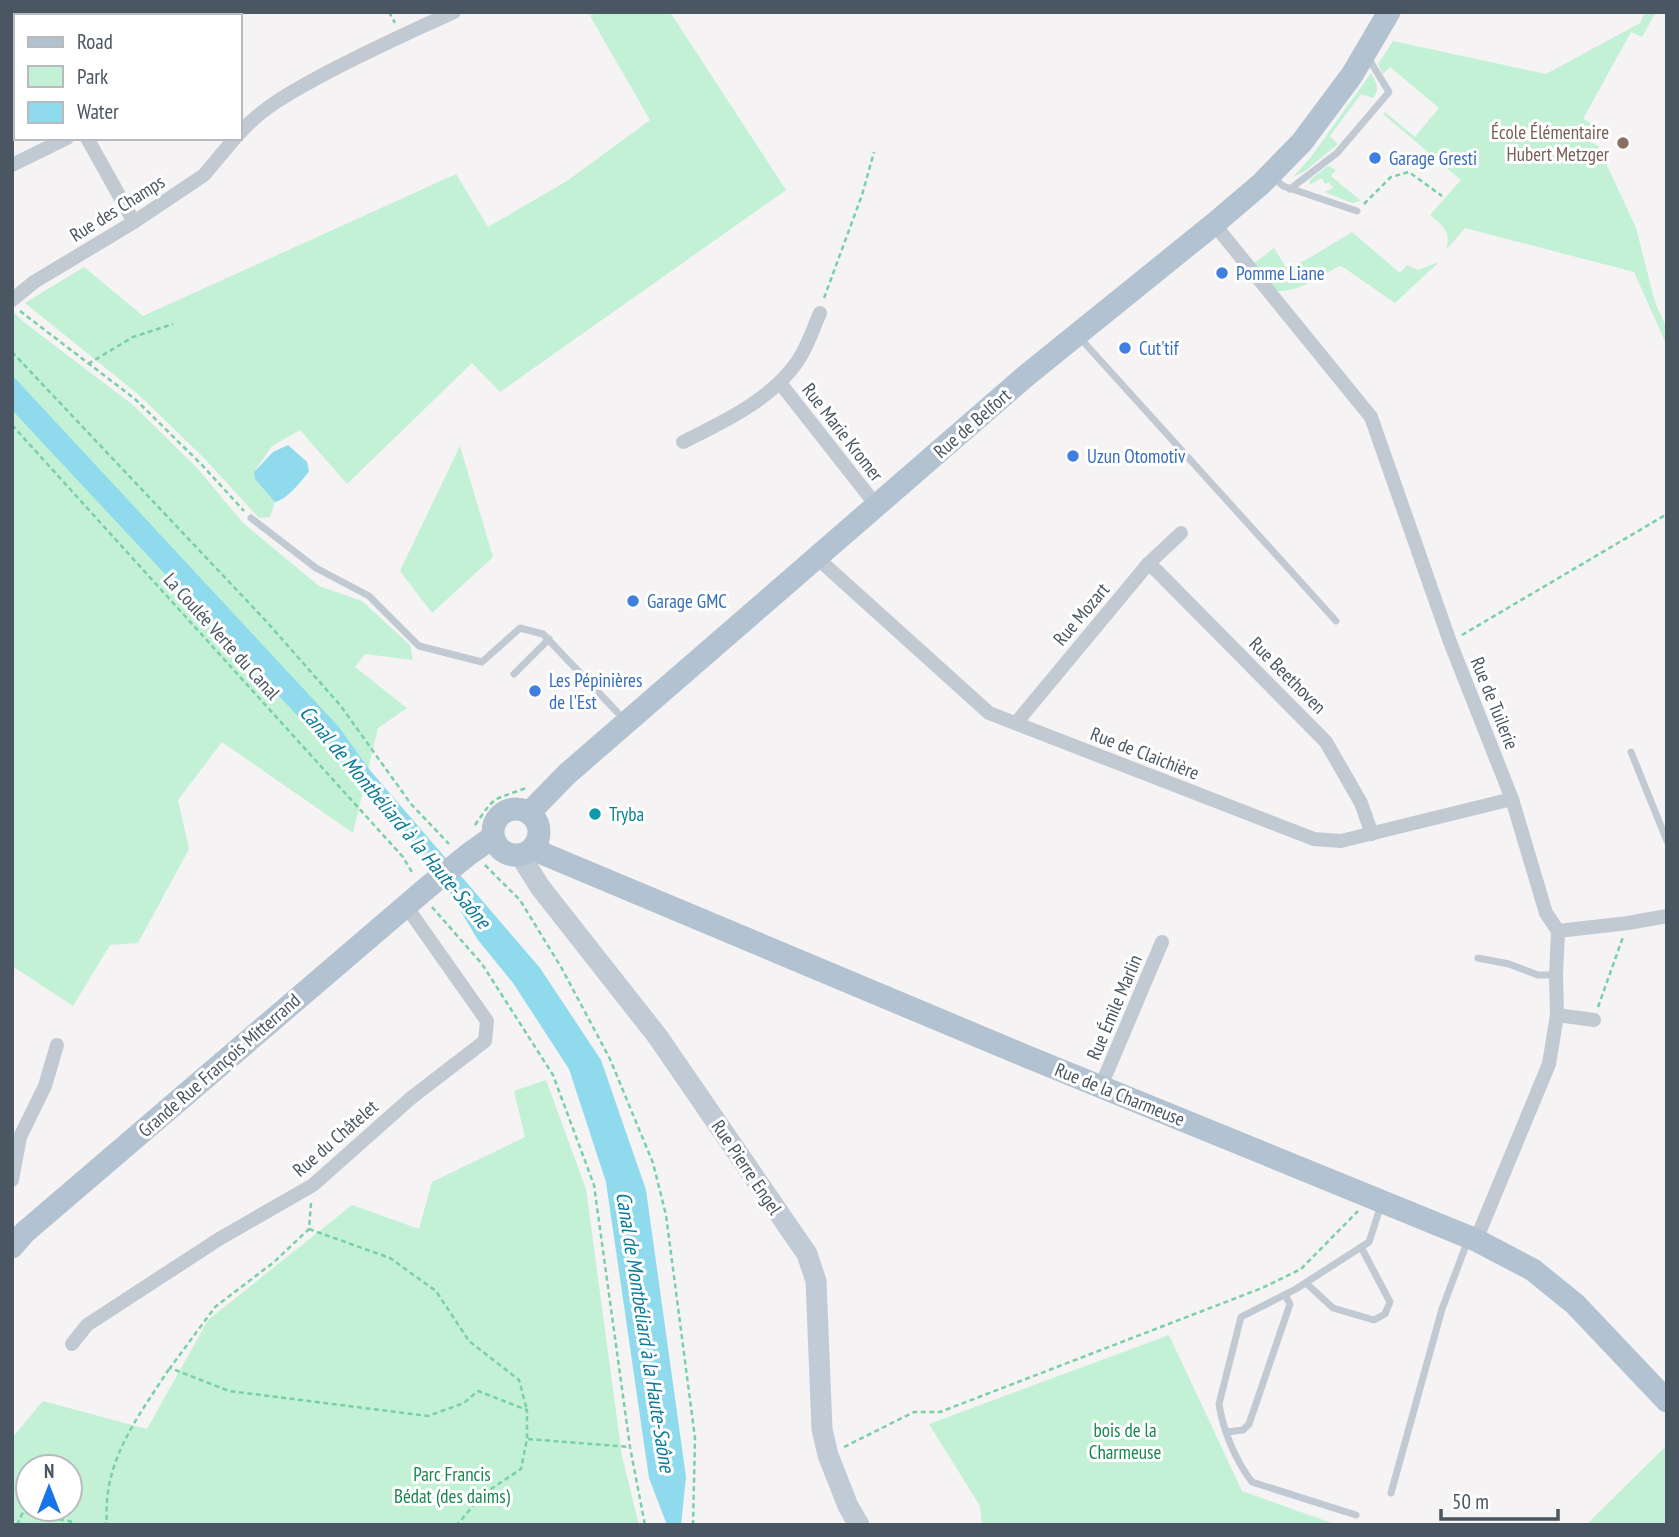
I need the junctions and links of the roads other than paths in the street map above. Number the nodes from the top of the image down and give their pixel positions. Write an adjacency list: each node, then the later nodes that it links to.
1 (454, 12): 4 (street)
2 (1389, 12): 3 (main road, Rue de Belfort)
3 (1366, 53): 9 (main road, Rue de Belfort); 10 (lane)
4 (242, 131)
5 (63, 140): 8 (street)
6 (89, 140): 12 (street)
7 (233, 140): 12 (street, Rue des Champs)
8 (12, 164)
9 (1270, 174): 10 (lane); 13 (main road, Rue de Belfort)
10 (1290, 189): 11 (lane)
11 (1357, 211)
12 (134, 222): 14 (street, Rue des Champs)
13 (1214, 225): 16 (main road, Rue de Belfort); 30 (street, Rue de Tuilerie)
14 (12, 303)
15 (820, 313): 17 (street, Rue Marie Kromer)
16 (1077, 335): 19 (main road, Rue de Belfort); 24 (lane)
17 (780, 383): 18 (street, Rue Marie Kromer); 19 (street, Rue Marie Kromer)
18 (683, 442)
19 (876, 505): 22 (main road, Rue de Belfort)
20 (251, 518): 25 (lane)
21 (1181, 533): 23 (street, Rue Mozart)
22 (816, 558): 28 (street, Rue de Claichière); 31 (main road, Rue de Belfort)
23 (1147, 564): 28 (street, Rue Mozart); 32 (street, Rue Beethoven)
24 (1336, 621)
25 (548, 639): 26 (lane); 27 (lane)
26 (514, 674)
27 (617, 712)
28 (1016, 723): 32 (street, Rue de Claichière)
29 (1631, 752): 34 (lane)
30 (1512, 799): 32 (street, Rue de Claichière); 38 (street, Rue de Tuilerie)
31 (529, 813): 33 (main road); 35 (main road)
32 (1372, 834)
33 (493, 837): 35 (main road); 36 (main road, Grande Rue François Mitterrand)
34 (1667, 842)
35 (527, 850): 45 (main road, Rue de la Charmeuse); 58 (street, Rue Pierre Engel)
36 (419, 894): 49 (main road, Grande Rue François Mitterrand); 53 (street, Rue du Châtelet)
37 (1667, 916): 38 (street)
38 (1558, 931): 41 (street, Rue de Tuilerie)
39 (1162, 942): 45 (street, Rue Émile Marlin)
40 (1478, 958): 41 (lane)
41 (1556, 975): 42 (street, Rue de Tuilerie)
42 (1557, 1015): 43 (street); 48 (street, Rue de Tuilerie)
43 (1594, 1020)
44 (57, 1045): 46 (street)
45 (1101, 1086): 47 (main road, Rue de la Charmeuse)
46 (12, 1180)
47 (1377, 1199): 48 (main road, Rue de la Charmeuse); 50 (lane)
48 (1472, 1238): 54 (main road, Rue de la Charmeuse); 56 (lane)
49 (14, 1241)
50 (1361, 1247): 51 (lane); 51 (lane)
51 (1306, 1283): 52 (lane)
52 (1285, 1295): 55 (lane); 55 (lane)
53 (72, 1344)
54 (1667, 1401)
55 (1227, 1432): 57 (lane)
56 (1391, 1493)
57 (1356, 1515)
58 (859, 1525)

